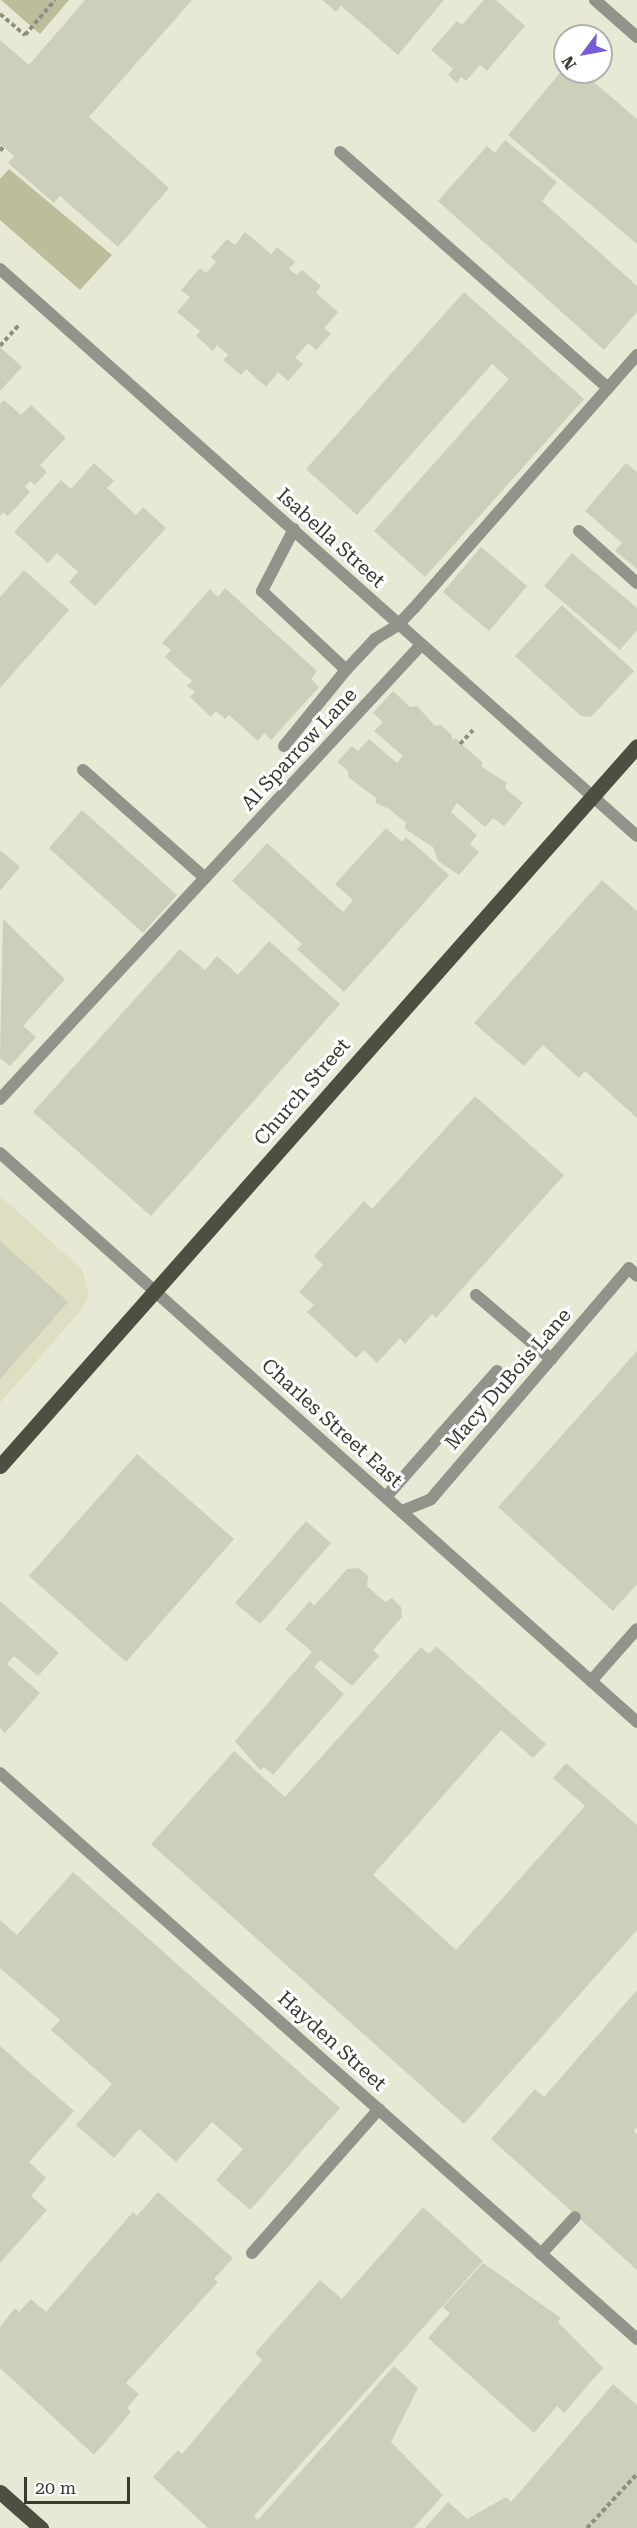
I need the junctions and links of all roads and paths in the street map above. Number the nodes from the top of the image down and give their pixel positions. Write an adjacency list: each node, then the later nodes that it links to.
1 (55, 0): 3 (path)
2 (595, 0): 4 (street)
3 (0, 14)
4 (637, 37)
5 (340, 152): 10 (street)
6 (0, 269): 11 (street, Isabella Street)
7 (19, 325): 8 (path)
8 (0, 346)
9 (637, 355): 10 (street)
10 (608, 388): 14 (street)
11 (294, 529): 14 (street, Isabella Street); 16 (street)
12 (579, 531): 13 (street)
13 (637, 583)
14 (398, 625): 15 (street, Isabella Street); 16 (street)
15 (421, 645): 22 (street, Isabella Street); 24 (street, Al Sparrow Lane)
16 (346, 670): 19 (street)
17 (473, 730): 18 (path)
18 (460, 744)
19 (284, 746)
20 (637, 746): 22 (main road, Church Street)
21 (82, 770): 24 (street)
22 (593, 796): 23 (street, Isabella Street); 28 (main road, Church Street)
23 (637, 836)
24 (205, 878): 25 (street, Al Sparrow Lane)
25 (0, 1099)
26 (0, 1153): 28 (street, Charles Street East)
27 (637, 1276): 30 (street, Macy DuBois Lane)
28 (156, 1289): 32 (main road, Church Street); 33 (street, Charles Street East)
29 (476, 1295): 30 (street)
30 (551, 1359): 34 (street, Macy DuBois Lane)
31 (497, 1371): 33 (street)
32 (0, 1466)
33 (386, 1497): 34 (street, Charles Street East)
34 (402, 1511): 36 (street, Charles Street East)
35 (637, 1629): 36 (street)
36 (591, 1681): 37 (street, Charles Street East)
37 (637, 1722)
38 (0, 1773): 39 (street, Hayden Street)
39 (379, 2109): 41 (street); 42 (street, Hayden Street)
40 (575, 2217): 42 (street)
41 (252, 2253)
42 (541, 2254): 43 (street, Hayden Street)
43 (637, 2339)
44 (637, 2474): 47 (path)
45 (0, 2492): 46 (main road)
46 (41, 2528)
47 (587, 2528)

